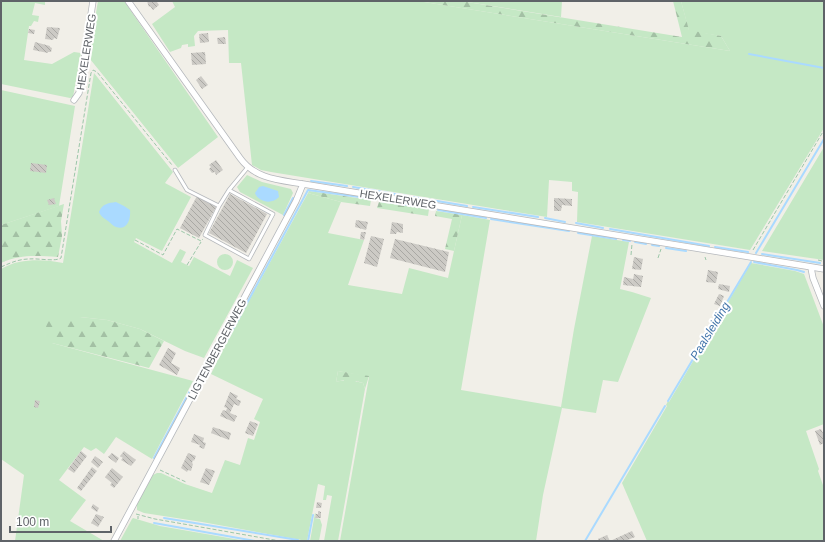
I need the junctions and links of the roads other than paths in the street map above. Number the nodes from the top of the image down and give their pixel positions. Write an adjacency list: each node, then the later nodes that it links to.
1 (94, 1): 3 (street, HEXELERWEG)
2 (128, 1): 4 (street, HEXELERWEG)
3 (74, 100)
4 (248, 167): 6 (street, HEXELERWEG); 7 (lane)
5 (175, 170): 8 (lane)
6 (303, 184): 9 (street, HEXELERWEG); 12 (street, LIGTENBERGERWEG)
7 (229, 190): 8 (lane); 8 (lane)
8 (219, 206)
9 (811, 268): 10 (street, HEXELERWEG); 11 (street)
10 (824, 269)
11 (824, 306)
12 (114, 541)

